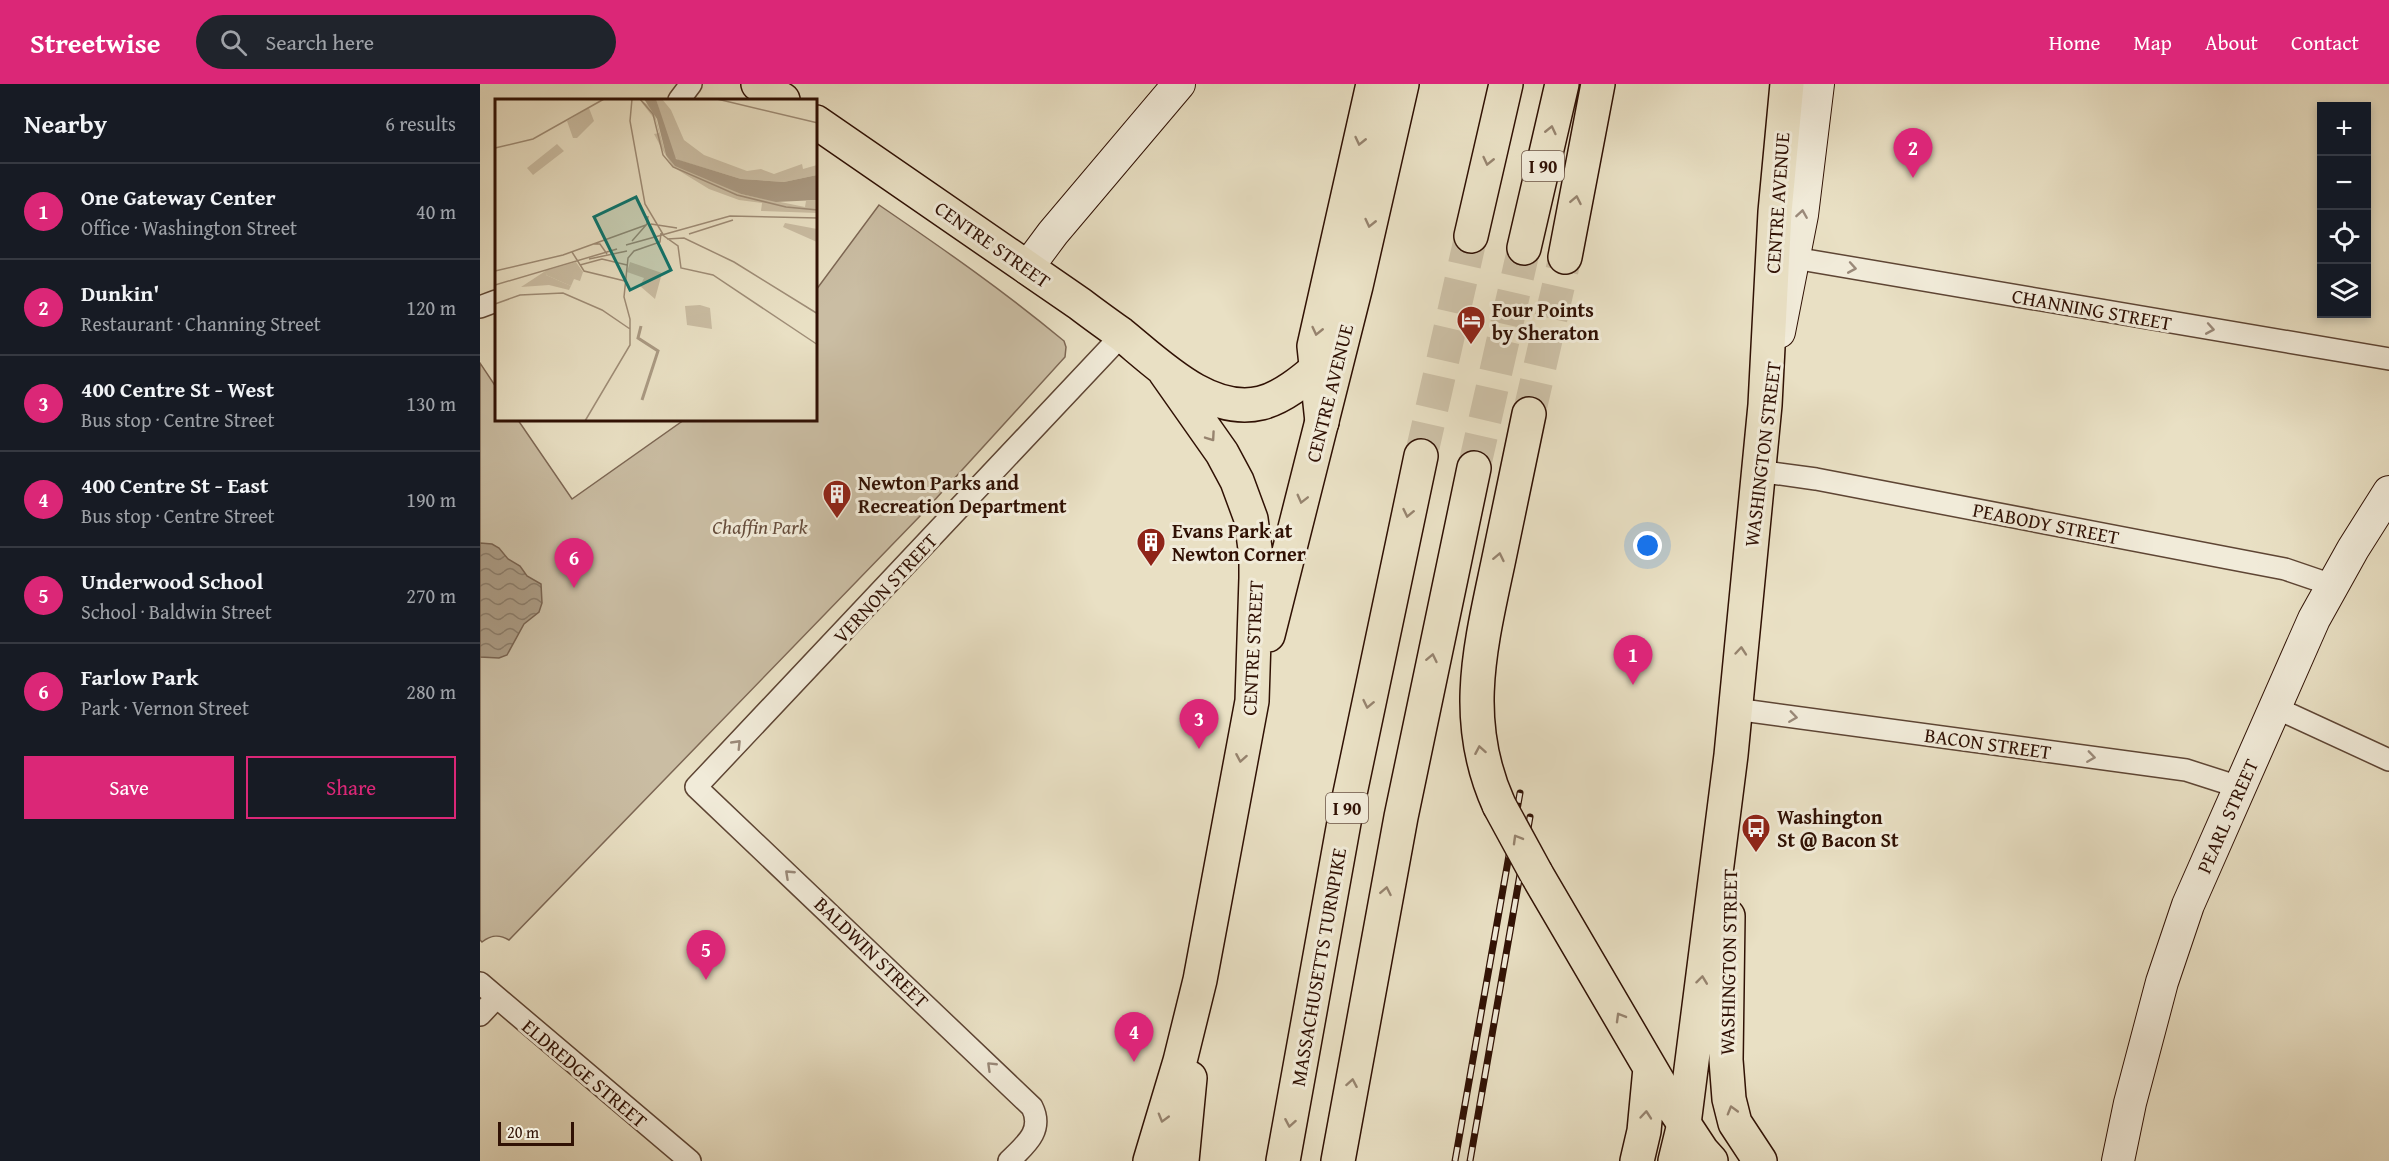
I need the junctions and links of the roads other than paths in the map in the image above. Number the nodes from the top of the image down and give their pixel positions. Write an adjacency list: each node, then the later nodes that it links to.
1 (692, 84): 11 (street)
2 (758, 84): 12 (main road)
3 (1179, 84): 18 (street)
4 (1373, 84): 22 (main road, one-way to 22)
5 (1402, 84): 22 (main road, CENTRE AVENUE, one-way to 22)
6 (1506, 84): 14 (main road, one-way to 14)
7 (1562, 84): 15 (main road, I 90, one-way to 7)
8 (1598, 84): 16 (main road, one-way to 8)
9 (1786, 84): 25 (main road, CENTRE AVENUE)
10 (1818, 84): 17 (street, WASHINGTON STREET, one-way to 10)
11 (681, 99)
12 (781, 99)
13 (818, 123): 18 (main road, CENTRE STREET)
14 (1471, 236)
15 (1524, 248)
16 (1565, 257)
17 (1794, 258): 23 (street, CHANNING STREET, one-way to 23); 25 (street, WASHINGTON STREET)
18 (1027, 268): 21 (main road, CENTRE STREET)
19 (495, 301): 20 (street)
20 (480, 307)
21 (1122, 335): 24 (main road, CENTRE STREET); 37 (street, VERNON STREET, one-way to 21)
22 (1328, 360): 24 (main road, CENTRE STREET); 32 (main road, CENTRE AVENUE, one-way to 32)
23 (2389, 360)
24 (1166, 372): 32 (main road, CENTRE STREET, one-way to 32)
25 (1765, 394): 29 (main road, WASHINGTON STREET)
26 (1529, 414): 43 (main road, one-way to 26, bridge)
27 (1421, 456): 49 (main road, MASSACHUSETTS TURNPIKE / I 90, one-way to 49)
28 (1474, 468): 50 (main road, one-way to 28)
29 (1758, 471): 31 (street, PEABODY STREET); 34 (main road, WASHINGTON STREET, one-way to 29)
30 (2389, 492): 31 (street, PEARL STREET)
31 (2332, 585): 33 (street, PEARL STREET)
32 (1252, 701): 39 (main road, CENTRE STREET, one-way to 39)
33 (2274, 707): 36 (street); 38 (street, PEARL STREET)
34 (1736, 710): 35 (main road, WASHINGTON STREET); 38 (street, BACON STREET, one-way to 38)
35 (1731, 755): 44 (main road, WASHINGTON STREET, one-way to 35); 54 (main road, WASHINGTON STREET, one-way to 35)
36 (2389, 760)
37 (696, 787): 46 (street, BALDWIN STREET, one-way to 37)
38 (2239, 787): 55 (street, PEARL STREET)
39 (1200, 980): 47 (main road, CENTRE STREET, one-way to 47); 48 (main road, CENTRE STREET)
40 (480, 983): 41 (street, ELDREDGE STREET)
41 (496, 998): 42 (street); 45 (street, ELDREDGE STREET)
42 (480, 1015)
43 (1650, 1068): 44 (main road); 51 (main road, one-way to 43)
44 (1684, 1124): 52 (main road, WASHINGTON STREET); 53 (main road)
45 (690, 1161)
46 (1009, 1161)
47 (1150, 1161)
48 (1182, 1161)
49 (1283, 1161)
50 (1338, 1161)
51 (1637, 1161)
52 (1675, 1161)
53 (1711, 1161)
54 (1760, 1161)
55 (2118, 1161)

